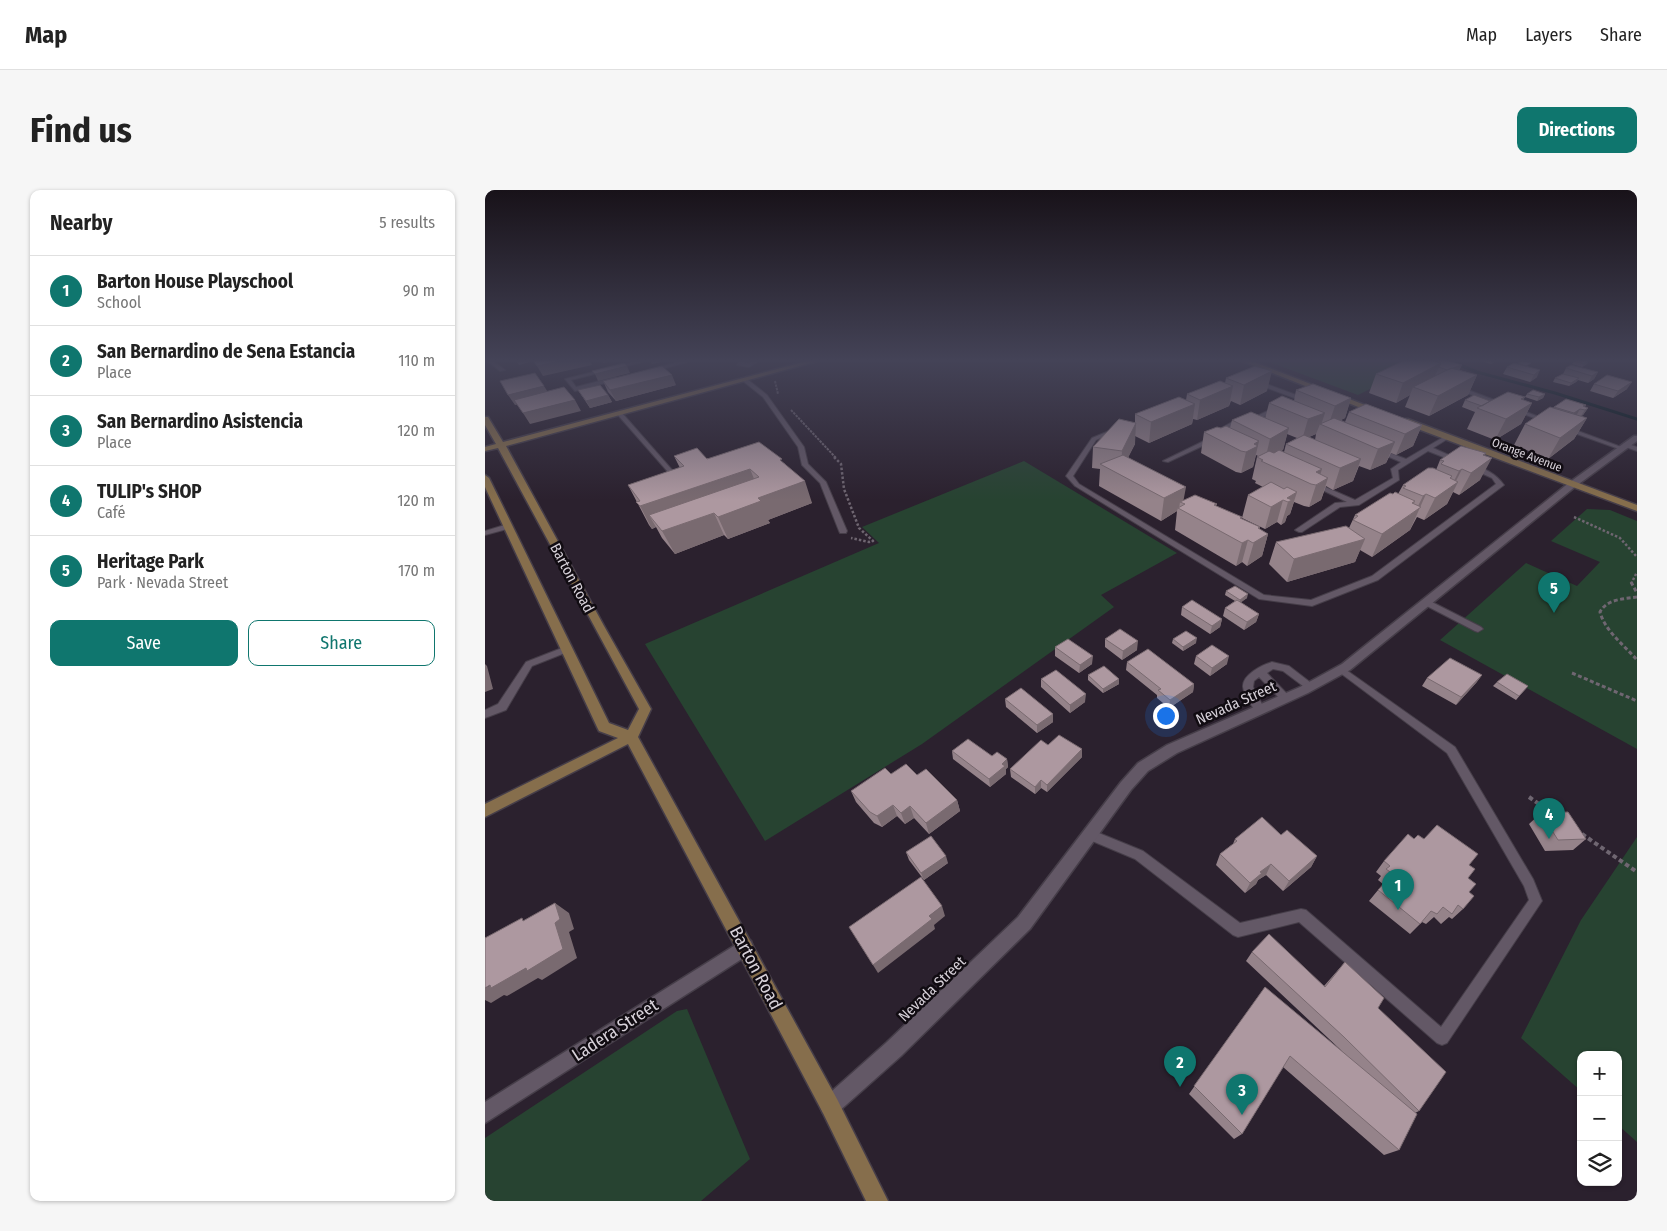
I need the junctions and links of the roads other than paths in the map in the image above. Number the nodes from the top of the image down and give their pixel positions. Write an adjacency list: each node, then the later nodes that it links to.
1 (648, 406): 7 (main road)
2 (772, 406): 29 (lane)
3 (1365, 406): 6 (main road)
4 (1513, 406): 15 (lane)
5 (1285, 409): 11 (lane)
6 (1383, 413)
7 (619, 414): 14 (main road); 23 (lane)
8 (1393, 416): 12 (main road, Orange Avenue)
9 (485, 419): 14 (main road, Barton Road)
10 (1121, 428): 17 (lane)
11 (1211, 436): 13 (lane); 19 (lane)
12 (1447, 437): 17 (lane); 24 (main road, Orange Avenue)
13 (1219, 440)
14 (501, 445): 18 (main road); 40 (main road, Barton Road)
15 (1630, 445): 24 (street, Nevada Street)
16 (1372, 447): 20 (lane)
17 (1428, 448): 20 (lane)
18 (485, 449)
19 (1166, 461)
20 (1407, 461): 25 (lane)
21 (485, 478): 27 (main road)
22 (1303, 479): 25 (lane)
23 (684, 481)
24 (1573, 484): 26 (main road, Orange Avenue); 31 (street, Nevada Street)
25 (1356, 503): 28 (lane)
26 (1637, 508)
27 (508, 526): 30 (lane); 33 (main road)
28 (1299, 530)
29 (843, 531)
30 (485, 533)
31 (1425, 602): 32 (lane); 34 (street, Nevada Street)
32 (1478, 629)
33 (567, 649): 39 (lane); 40 (main road)
34 (1342, 670): 36 (street, Nevada Street); 42 (lane)
35 (1260, 672): 36 (lane); 37 (lane); 38 (lane)
36 (1310, 686): 37 (street, Nevada Street)
37 (1286, 698): 38 (street, Nevada Street)
38 (1260, 710): 42 (street, Nevada Street)
39 (485, 714)
40 (631, 737): 41 (main road); 43 (main road, Barton Road)
41 (485, 811)
42 (1089, 834): 44 (street, Nevada Street)
43 (745, 947): 44 (main road, Barton Road); 45 (street, Ladera Street)
44 (830, 1106): 46 (main road, Barton Road)
45 (485, 1113)
46 (877, 1201)

